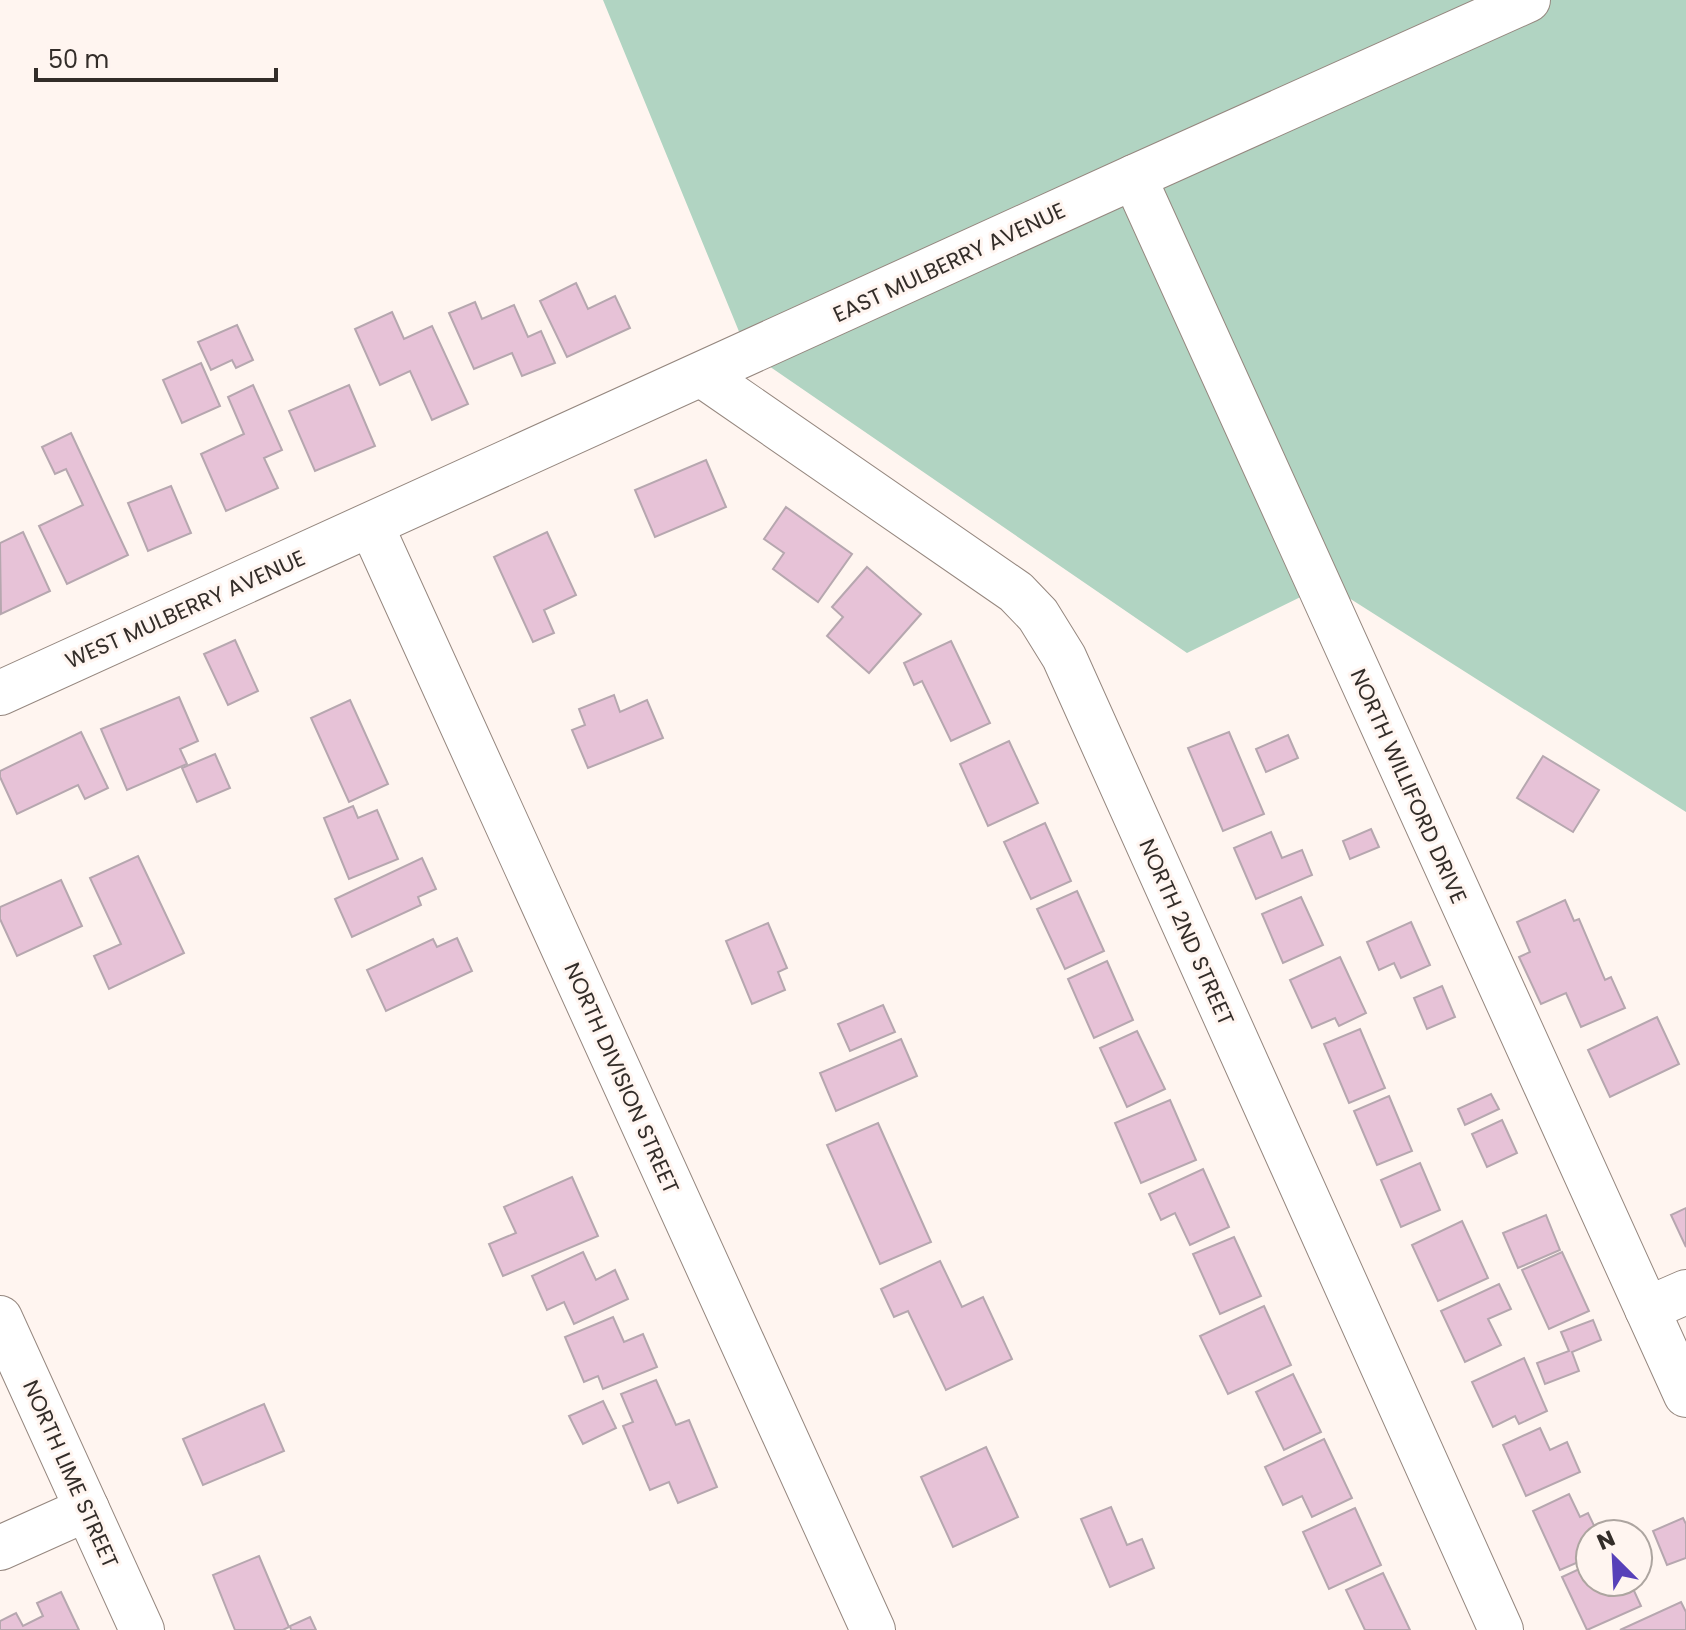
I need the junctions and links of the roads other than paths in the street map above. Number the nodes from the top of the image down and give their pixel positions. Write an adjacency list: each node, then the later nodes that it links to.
1 (1528, 0): 2 (street, EAST MULBERRY AVENUE)
2 (1134, 177): 3 (street, EAST MULBERRY AVENUE); 7 (street, NORTH WILLIFORD DRIVE)
3 (702, 375): 4 (street, EAST MULBERRY AVENUE); 14 (street, NORTH 2ND STREET)
4 (371, 525): 5 (street, WEST MULBERRY AVENUE); 13 (street, NORTH DIVISION STREET)
5 (0, 693)
6 (1686, 1292): 7 (street)
7 (1647, 1309): 9 (street, NORTH WILLIFORD DRIVE)
8 (0, 1318): 10 (street, NORTH LIME STREET)
9 (1686, 1395)
10 (87, 1509): 11 (street); 12 (street, NORTH LIME STREET)
11 (0, 1548)
12 (142, 1630)
13 (873, 1630)
14 (1501, 1630)

